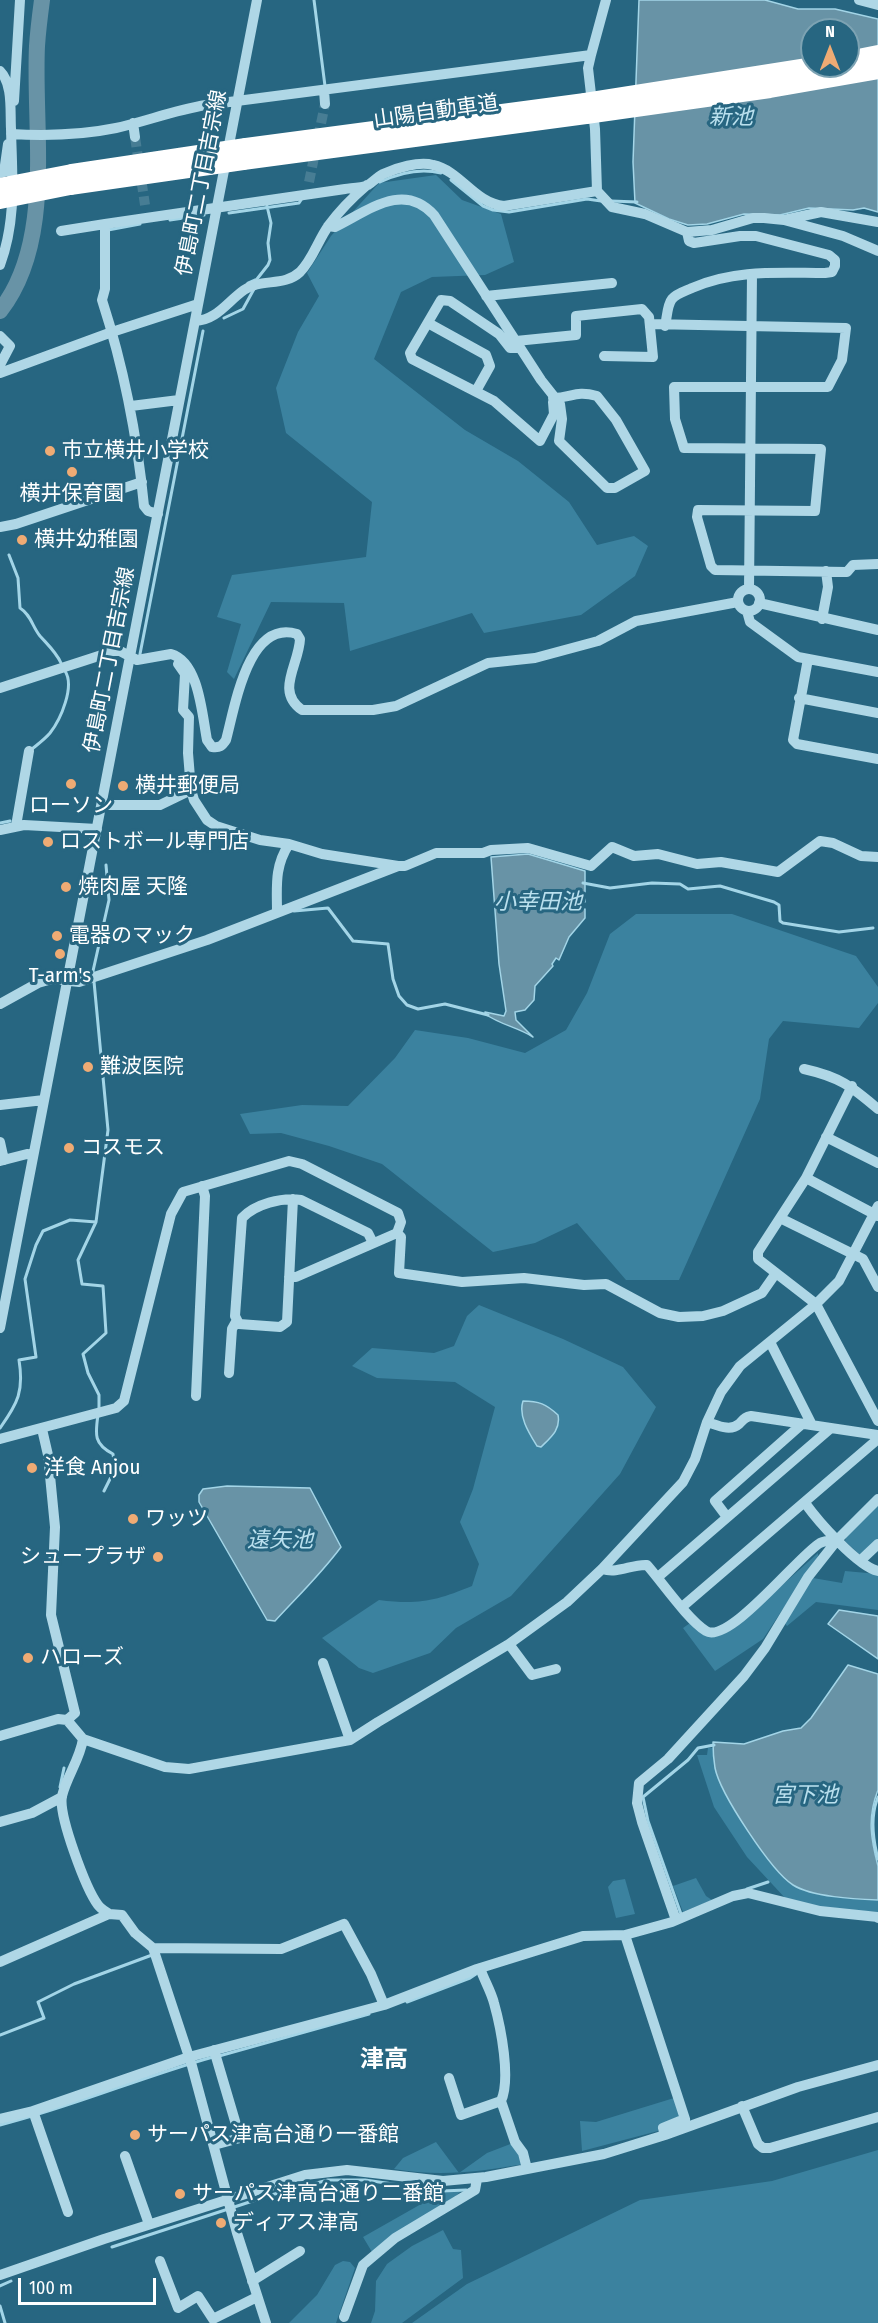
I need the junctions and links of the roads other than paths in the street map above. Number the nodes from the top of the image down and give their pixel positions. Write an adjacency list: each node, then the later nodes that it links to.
1 (20, 0): 17 (street)
2 (257, 0): 13 (street, 伊島町二丁目吉宗線)
3 (606, 0): 7 (street)
4 (859, 0): 5 (street)
5 (878, 5)
6 (878, 54): 8 (highway)
7 (591, 55): 12 (street); 25 (street)
8 (860, 58)
9 (800, 69): 15 (highway, 山陽自動車道, bridge)
10 (878, 70): 15 (highway, 山陽自動車道, bridge)
11 (0, 71): 17 (street)
12 (324, 90): 13 (street); 14 (street)
13 (237, 102): 16 (street); 28 (street, 伊島町二丁目吉宗線)
14 (325, 104)
15 (586, 109): 20 (highway, 山陽自動車道, bridge)
16 (133, 123): 17 (street); 18 (street)
17 (14, 134): 19 (street); 37 (street)
18 (135, 137)
19 (1, 177): 20 (highway, 山陽自動車道, bridge); 23 (street)
20 (71, 180): 26 (highway, 山陽自動車道, bridge)
21 (309, 182): 24 (street)
22 (367, 185): 24 (street); 25 (street); 32 (street)
23 (0, 193)
24 (309, 195): 28 (street)
25 (603, 197): 35 (street)
26 (0, 200)
27 (145, 205): 29 (street)
28 (216, 207): 29 (street); 41 (street, 伊島町二丁目吉宗線)
29 (146, 217): 33 (street)
30 (784, 220): 31 (street); 35 (street); 36 (street)
31 (878, 222)
32 (331, 226): 40 (street); 42 (street)
33 (105, 228): 34 (street); 47 (street)
34 (61, 231)
35 (687, 232): 38 (street)
36 (878, 251)
37 (0, 265)
38 (752, 274): 45 (street); 46 (street)
39 (612, 284): 40 (street)
40 (486, 296): 49 (street)
41 (198, 304): 42 (street, 伊島町二丁目吉宗線); 47 (street)
42 (195, 321): 56 (street, 伊島町二丁目吉宗線)
43 (428, 323): 49 (street); 54 (street); 54 (street)
44 (650, 324): 45 (street); 49 (street); 50 (street)
45 (666, 326): 46 (street)
46 (751, 326): 53 (street); 53 (street)
47 (112, 332): 52 (street); 57 (street)
48 (4, 339): 51 (street)
49 (518, 344): 55 (street)
50 (604, 356)
51 (0, 364)
52 (0, 373)
53 (751, 387): 58 (street); 58 (street)
54 (476, 392): 55 (street)
55 (553, 398): 55 (street)
56 (179, 400): 57 (street); 61 (street, 伊島町二丁目吉宗線)
57 (131, 406): 59 (street)
58 (750, 448): 60 (street); 60 (street)
59 (142, 482): 61 (street); 62 (street)
60 (750, 509): 64 (street); 64 (street)
61 (158, 514): 73 (street, 伊島町二丁目吉宗線)
62 (0, 527)
63 (878, 564): 65 (street)
64 (749, 570): 65 (street); 66 (street)
65 (826, 571): 70 (street)
66 (749, 590): 67 (street); 68 (street)
67 (738, 602): 69 (street); 72 (street)
68 (759, 603): 69 (street); 70 (street)
69 (747, 611): 74 (street)
70 (822, 619): 71 (street)
71 (878, 630)
72 (177, 656): 73 (street); 81 (street)
73 (129, 657): 76 (street); 82 (street, 伊島町二丁目吉宗線)
74 (808, 659): 75 (street); 77 (street)
75 (878, 672)
76 (0, 688)
77 (799, 698): 78 (street); 80 (street)
78 (878, 713)
79 (29, 751): 83 (street)
80 (878, 759)
81 (191, 790): 82 (street); 86 (street)
82 (103, 805): 84 (street, 伊島町二丁目吉宗線)
83 (16, 826): 84 (street); 85 (street)
84 (97, 829): 90 (street, 伊島町二丁目吉宗線)
85 (0, 830)
86 (289, 844): 88 (street); 89 (street)
87 (878, 857): 88 (street)
88 (398, 866): 89 (street)
89 (278, 913): 90 (street)
90 (67, 981): 91 (street); 94 (street, 伊島町二丁目吉宗線)
91 (0, 1004)
92 (804, 1069): 93 (street)
93 (852, 1086): 96 (street); 97 (street)
94 (44, 1101): 95 (street); 99 (street, 伊島町二丁目吉宗線)
95 (0, 1105)
96 (878, 1109)
97 (826, 1137): 101 (street); 102 (street)
98 (0, 1142): 100 (street)
99 (33, 1155): 100 (street); 115 (street, 伊島町二丁目吉宗線)
100 (2, 1161)
101 (878, 1163)
102 (806, 1178): 105 (street); 106 (street)
103 (202, 1186): 107 (street); 118 (street); 123 (street)
104 (294, 1199): 108 (street); 111 (street); 114 (street)
105 (877, 1212): 109 (street)
106 (780, 1218): 109 (street); 110 (street)
107 (397, 1233): 108 (street); 110 (street)
108 (373, 1243): 111 (street)
109 (854, 1254): 112 (street); 113 (street)
110 (776, 1273): 113 (street)
111 (289, 1277): 114 (street)
112 (878, 1287)
113 (816, 1304): 116 (street); 119 (street)
114 (237, 1320): 117 (street)
115 (0, 1324)
116 (770, 1342): 120 (street); 121 (street)
117 (229, 1373)
118 (196, 1396)
119 (878, 1421)
120 (707, 1422): 121 (street); 133 (street)
121 (807, 1425): 122 (street); 129 (street)
122 (831, 1428): 124 (street); 129 (street)
123 (42, 1429): 125 (street); 140 (street)
124 (878, 1435)
125 (0, 1439)
126 (878, 1439): 128 (street)
127 (878, 1499): 130 (street)
128 (805, 1503): 130 (street); 136 (street)
129 (727, 1517): 135 (street)
130 (838, 1539): 132 (street); 136 (street); 148 (street)
131 (878, 1544): 132 (street)
132 (860, 1562): 134 (street)
133 (602, 1569): 135 (street); 137 (street)
134 (878, 1571)
135 (658, 1577): 136 (street)
136 (682, 1607)
137 (509, 1644): 139 (street); 143 (street)
138 (323, 1663): 143 (street)
139 (556, 1669)
140 (67, 1720): 141 (street); 142 (street)
141 (0, 1736)
142 (83, 1739): 143 (street); 144 (street)
143 (350, 1740)
144 (62, 1797): 145 (street); 146 (street)
145 (0, 1822)
146 (109, 1914): 150 (street); 151 (street)
147 (878, 1917): 148 (street)
148 (680, 1919): 149 (street)
149 (625, 1937): 152 (street); 163 (street)
150 (153, 1948): 153 (street); 155 (street)
151 (0, 1962)
152 (481, 1970): 153 (street); 158 (street)
153 (384, 2005): 154 (street)
154 (215, 2054): 155 (street); 164 (street)
155 (190, 2061): 160 (street); 164 (street)
156 (878, 2065): 159 (street)
157 (449, 2078): 158 (street)
158 (501, 2102): 166 (street)
159 (742, 2106): 161 (street); 163 (street)
160 (34, 2115): 162 (street); 169 (street)
161 (878, 2117)
162 (0, 2119)
163 (665, 2135): 166 (street)
164 (214, 2145): 168 (street)
165 (125, 2156): 170 (street)
166 (527, 2169): 167 (street)
167 (477, 2179): 168 (street); 176 (street)
168 (230, 2205): 170 (street); 174 (street)
169 (68, 2212)
170 (149, 2224): 173 (street)
171 (300, 2251): 174 (street)
172 (160, 2261): 175 (street)
173 (0, 2275)
174 (252, 2281): 175 (street)
175 (257, 2297): 177 (street)
176 (344, 2318)
177 (266, 2323)

